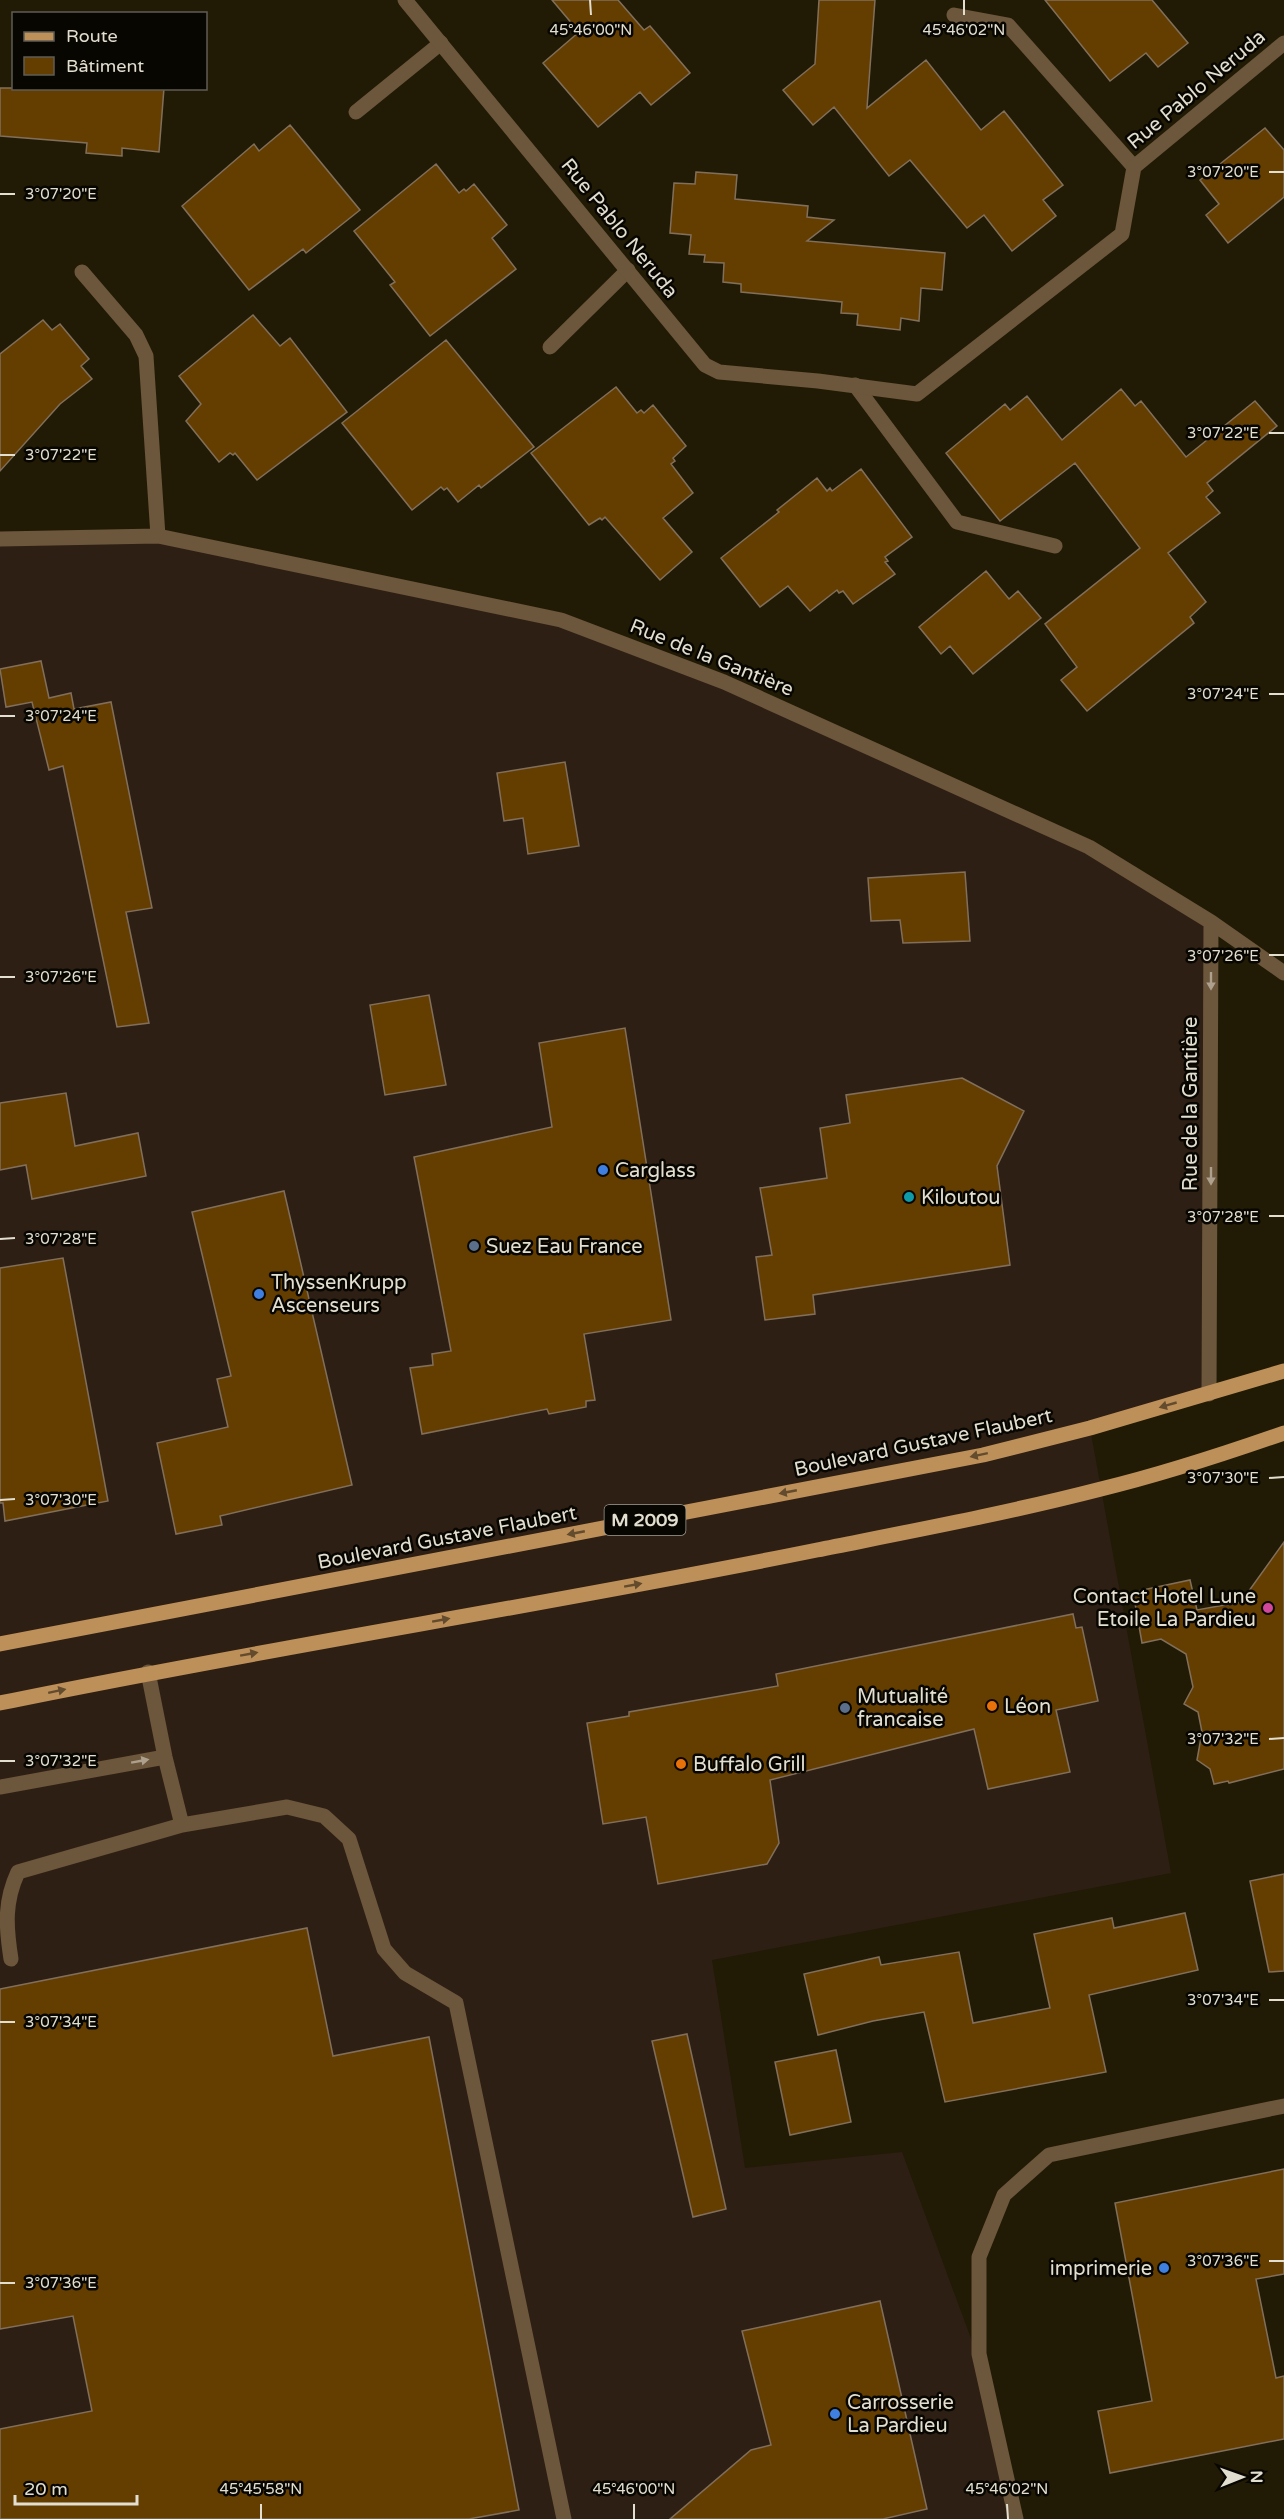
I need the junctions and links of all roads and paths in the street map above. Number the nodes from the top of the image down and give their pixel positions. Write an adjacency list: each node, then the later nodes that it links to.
1 (405, 0): 3 (street, Rue Pablo Neruda)
2 (954, 15): 6 (street, Rue Pablo Neruda)
3 (441, 43): 5 (street); 7 (street, Rue Pablo Neruda)
4 (1284, 43): 6 (street, Rue Pablo Neruda)
5 (356, 112)
6 (1134, 167): 10 (street, Rue Pablo Neruda)
7 (628, 270): 9 (street); 10 (street, Rue Pablo Neruda)
8 (82, 272): 11 (street)
9 (550, 347)
10 (855, 385): 13 (street)
11 (158, 536): 12 (street, Rue de la Gantière); 14 (street, Rue de la Gantière)
12 (0, 539)
13 (1055, 546)
14 (1211, 922): 15 (street, Rue de la Gantière); 17 (street, Rue de la Gantière, one-way to 17)
15 (1284, 973)
16 (1284, 1371): 17 (main road, Boulevard Gustave Flaubert / M 2009)
17 (1209, 1394): 19 (main road, Boulevard Gustave Flaubert / M 2009, one-way to 19)
18 (1284, 1433): 20 (main road, one-way to 18)
19 (0, 1644)
20 (148, 1672): 21 (main road, one-way to 20); 22 (street)
21 (0, 1703)
22 (165, 1757): 23 (street, one-way to 22); 24 (street)
23 (0, 1787)
24 (182, 1825): 25 (street); 27 (street)
25 (11, 1959)
26 (1284, 2106): 28 (street)
27 (564, 2519)
28 (1016, 2519)

